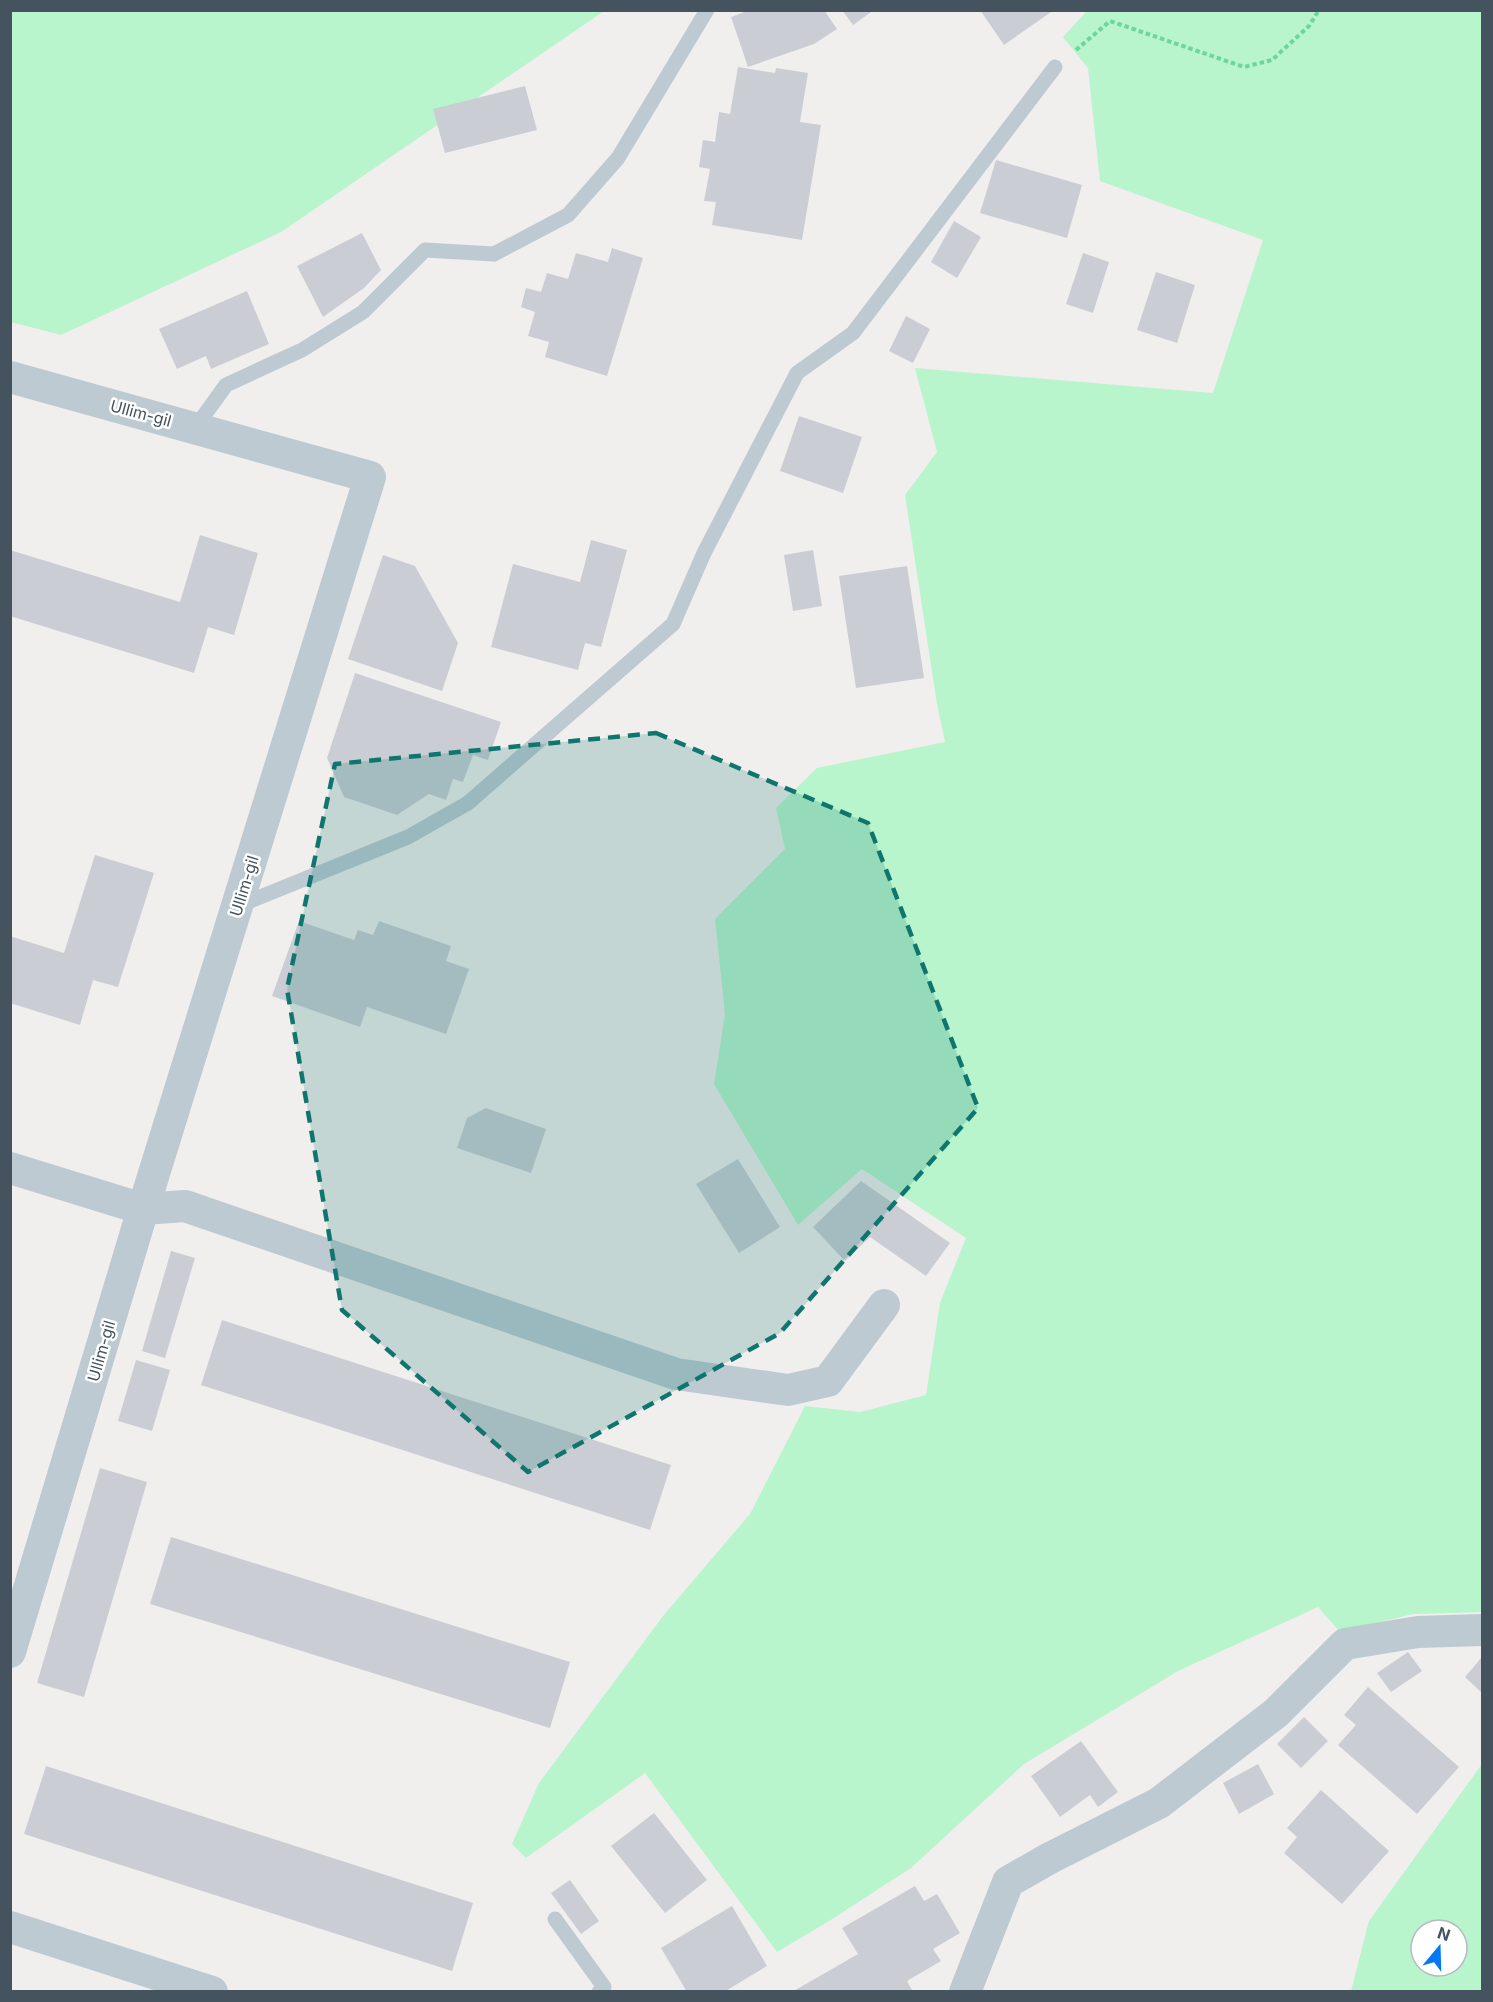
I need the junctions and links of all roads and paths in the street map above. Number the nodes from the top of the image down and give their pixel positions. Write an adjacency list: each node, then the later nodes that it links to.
1 (707, 10): 5 (lane)
2 (1319, 10): 3 (path)
3 (1055, 67): 6 (lane)
4 (10, 377): 5 (street, Ullim-gil)
5 (195, 428): 6 (street, Ullim-gil)
6 (238, 906): 8 (street, Ullim-gil)
7 (10, 1168): 8 (street)
8 (143, 1209): 9 (street); 10 (street, Ullim-gil)
9 (884, 1305)
10 (22, 1574): 12 (street, Ullim-gil)
11 (1482, 1630): 17 (street)
12 (10, 1652)
13 (555, 1919): 16 (lane)
14 (10, 1927): 15 (street)
15 (212, 1992)
16 (599, 1992)
17 (964, 1992)

